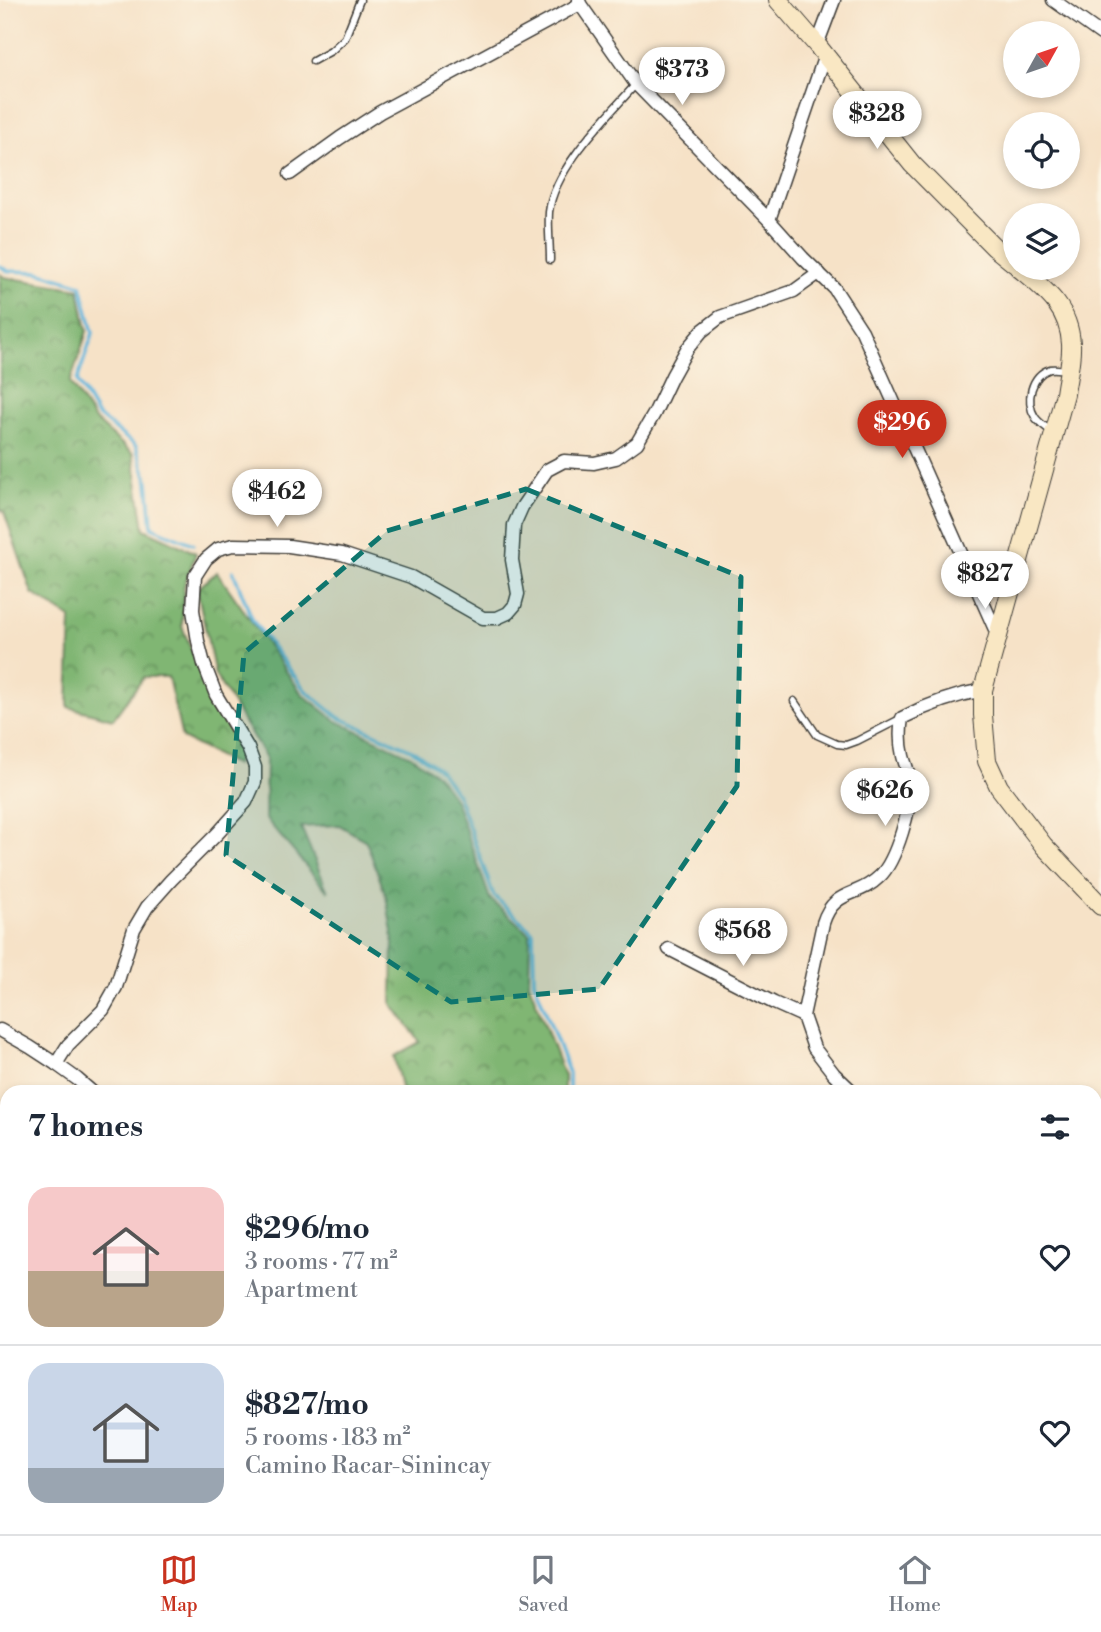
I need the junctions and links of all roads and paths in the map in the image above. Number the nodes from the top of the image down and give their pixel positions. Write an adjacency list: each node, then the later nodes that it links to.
1 (360, 0): 8 (lane)
2 (779, 0): 7 (street)
3 (834, 0): 7 (street)
4 (1053, 0): 6 (street)
5 (580, 2): 9 (street); 10 (street)
6 (1101, 34)
7 (821, 50): 11 (street); 12 (street)
8 (313, 61)
9 (636, 84): 11 (street); 13 (lane)
10 (290, 174)
11 (769, 220): 14 (street)
12 (1003, 254)
13 (550, 260)
14 (819, 273): 18 (street); 26 (street)
15 (1034, 280): 16 (street)
16 (1068, 371): 17 (street); 17 (lane)
17 (1054, 433): 18 (street)
18 (998, 636): 19 (street)
19 (983, 690): 21 (street); 22 (street)
20 (794, 701): 21 (lane)
21 (902, 718): 24 (street)
22 (1101, 906)
23 (669, 949): 24 (street)
24 (803, 1016): 28 (street)
25 (0, 1030): 26 (street)
26 (56, 1064): 27 (street)
27 (84, 1085)
28 (846, 1085)

